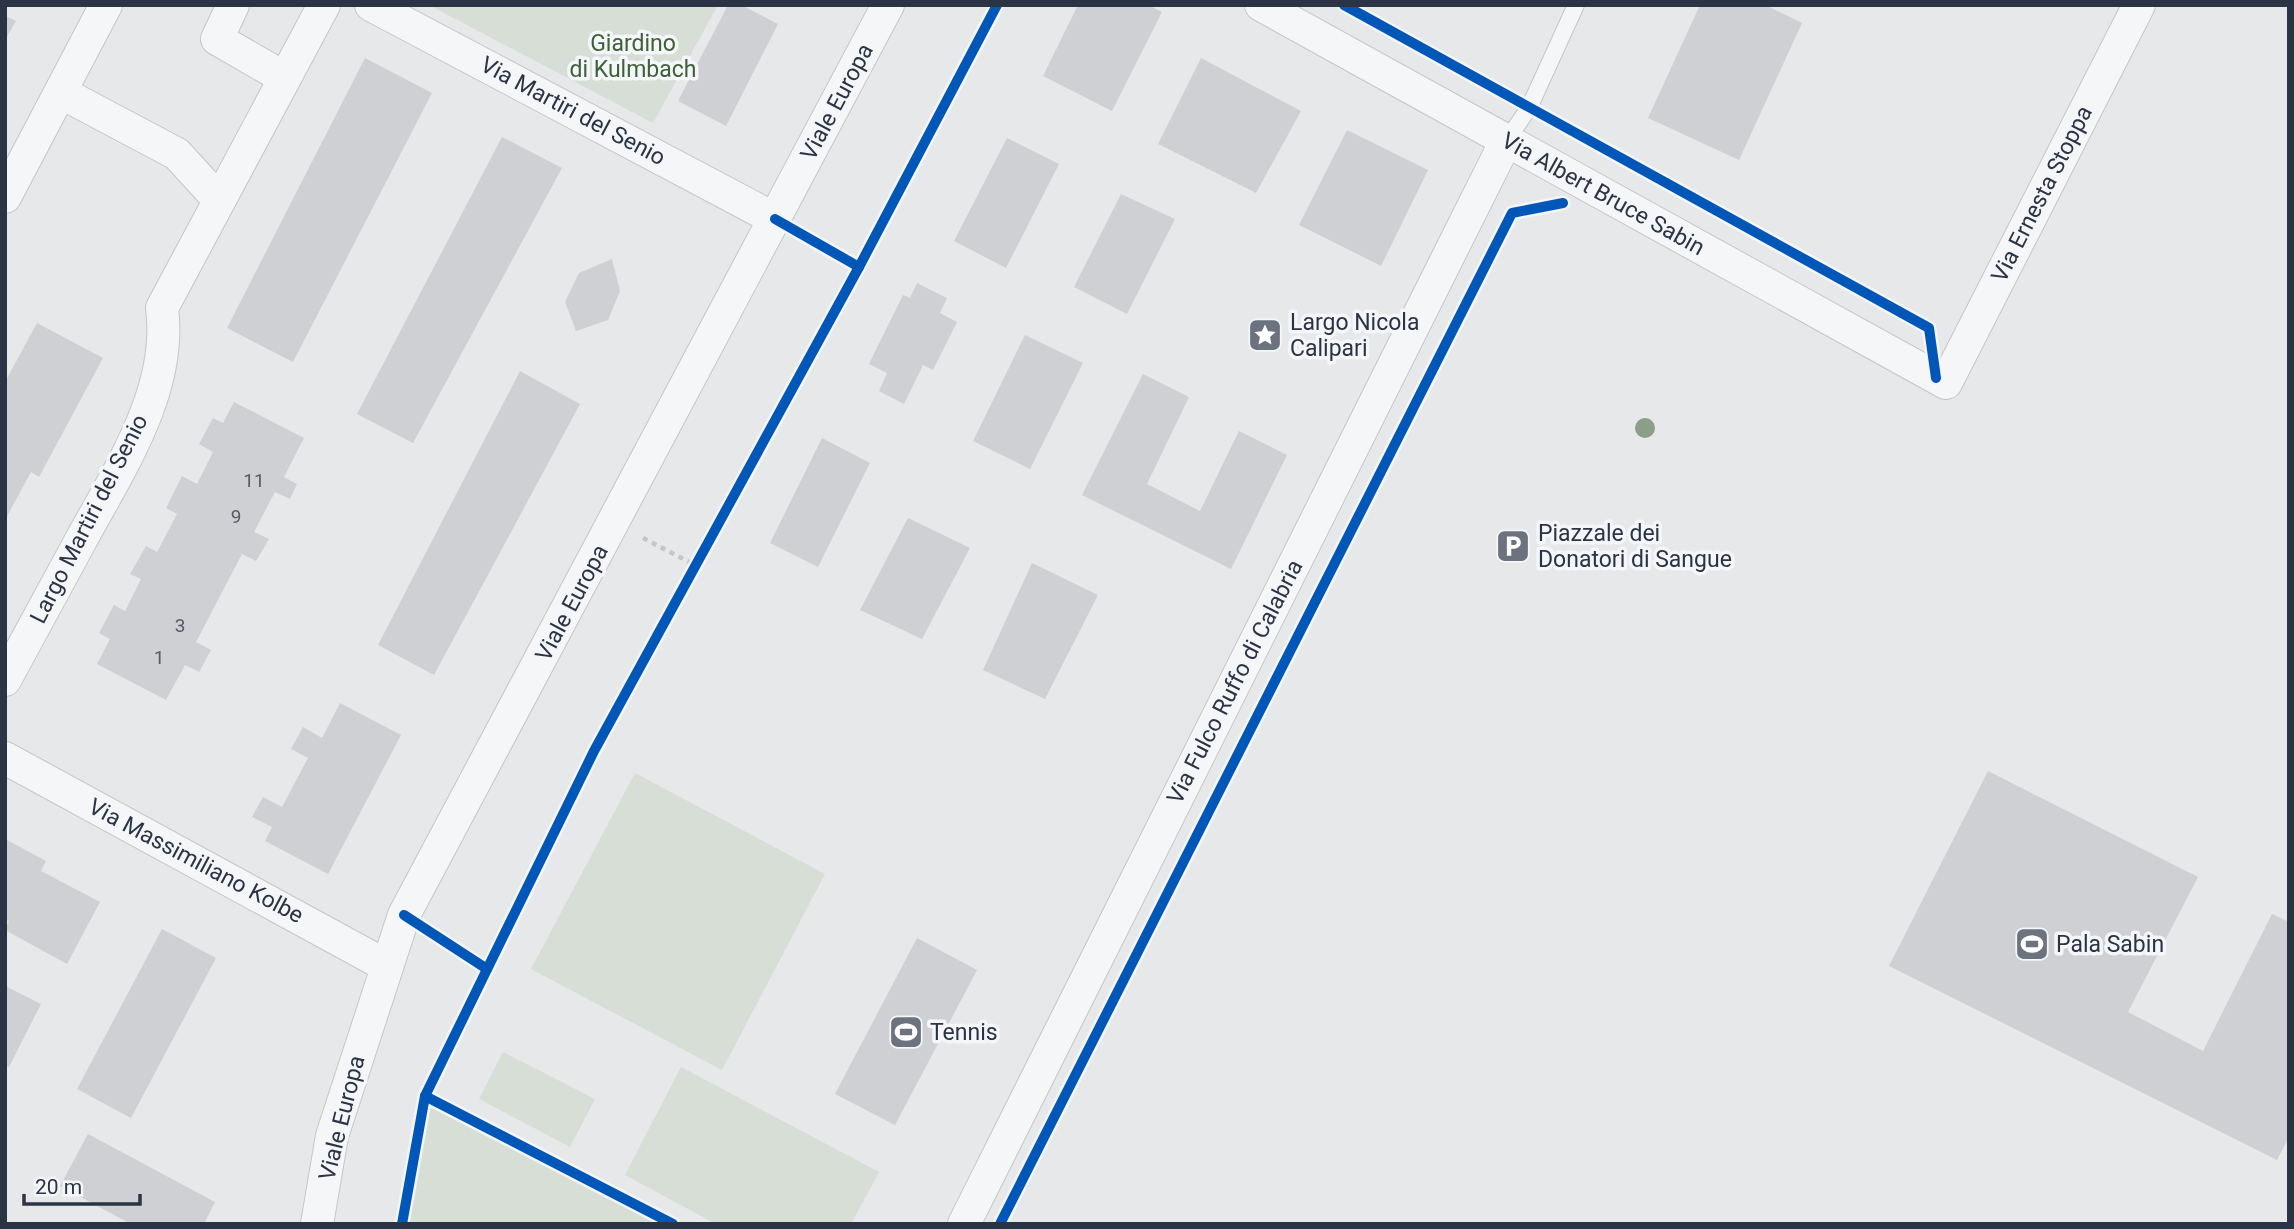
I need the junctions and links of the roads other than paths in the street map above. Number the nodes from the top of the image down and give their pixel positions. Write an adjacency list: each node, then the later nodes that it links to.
1 (106, 5): 10 (street)
2 (233, 5): 9 (street)
3 (324, 5): 9 (street, Largo Martiri del Senio)
4 (371, 5): 14 (street, Via Martiri del Senio)
5 (888, 5): 14 (street, Viale Europa)
6 (1261, 5): 11 (street, Via Albert Bruce Sabin)
7 (1576, 5): 11 (lane)
8 (2139, 5): 15 (street, Via Ernesta Stoppa)
9 (283, 78): 13 (street, Largo Martiri del Senio)
10 (62, 93): 12 (street); 13 (street)
11 (1506, 141): 15 (street, Via Albert Bruce Sabin); 20 (street, Via Fulco Ruffo di Calabria)
12 (5, 197)
13 (219, 200): 16 (street, Largo Martiri del Senio)
14 (775, 219): 18 (street, Viale Europa)
15 (1945, 383)
16 (5, 680)
17 (5, 758): 18 (street, Via Massimiliano Kolbe)
18 (386, 965): 19 (street, Viale Europa)
19 (317, 1224)
20 (964, 1224)

